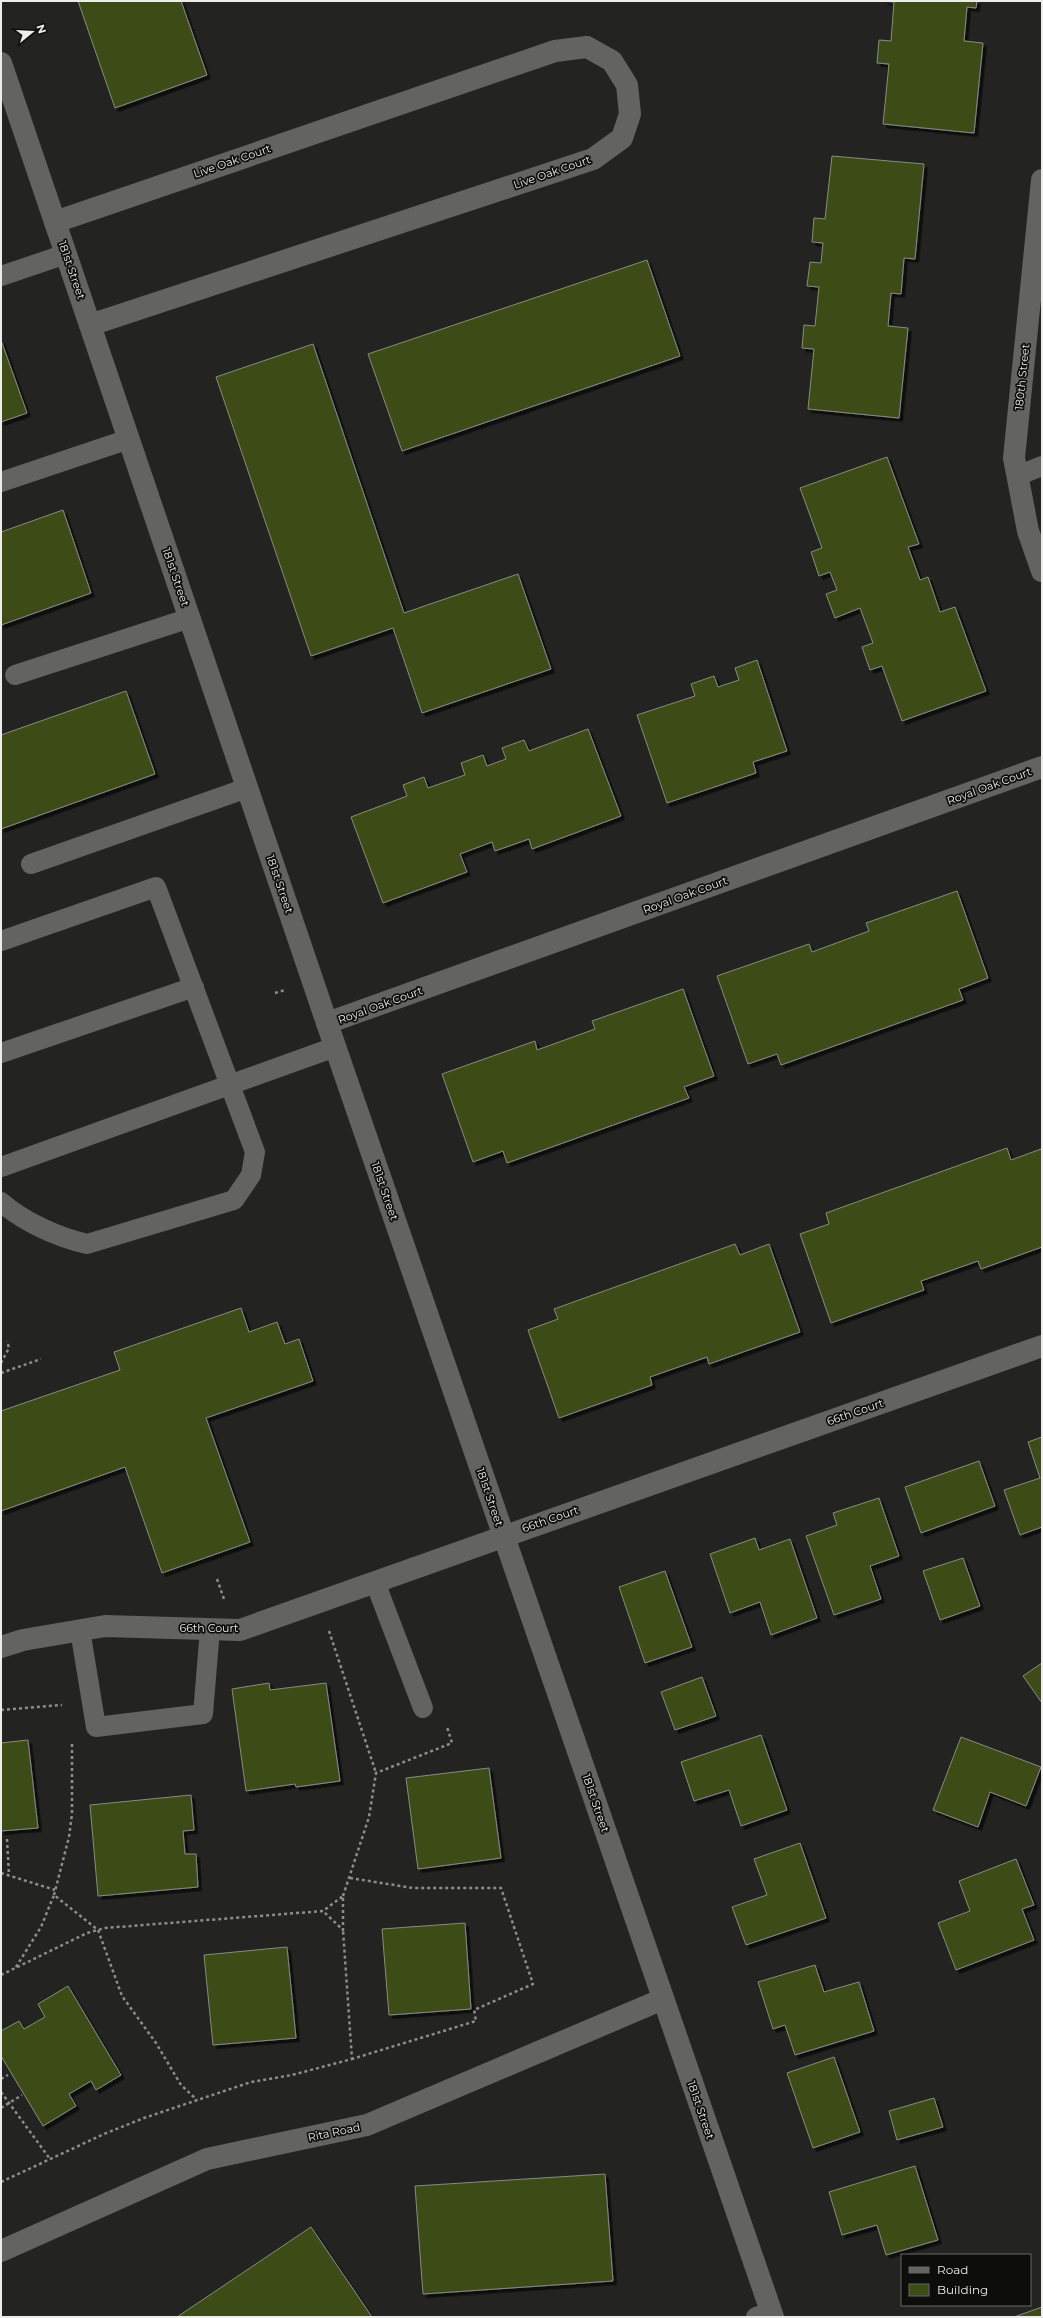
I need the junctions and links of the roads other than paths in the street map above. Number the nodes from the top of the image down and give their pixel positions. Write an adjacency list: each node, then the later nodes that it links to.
1 (1, 63): 3 (street, 181st Street)
2 (1042, 180): 9 (street, 180th Street)
3 (55, 222): 4 (street, 181st Street); 6 (street, Live Oak Court)
4 (66, 254): 5 (lane); 6 (street, 181st Street)
5 (1, 276)
6 (90, 326): 7 (street, 181st Street)
7 (129, 439): 10 (lane); 12 (street, 181st Street)
8 (1042, 466): 9 (lane)
9 (1018, 476): 11 (street, 180th Street)
10 (1, 482)
11 (1042, 571)
12 (190, 618): 13 (lane); 15 (street, 181st Street)
13 (14, 675)
14 (1042, 767): 19 (street, Royal Oak Court)
15 (247, 788): 16 (lane); 19 (street, 181st Street)
16 (31, 864)
17 (1, 941): 18 (lane)
18 (194, 987): 21 (lane); 22 (lane)
19 (327, 1023): 20 (street, 181st Street)
20 (335, 1047): 22 (lane); 26 (street, 181st Street)
21 (1, 1053)
22 (230, 1085): 23 (lane); 24 (lane)
23 (1, 1167)
24 (1, 1202)
25 (1042, 1346): 26 (street, 66th Court)
26 (504, 1536): 27 (street, 66th Court); 32 (street, 181st Street)
27 (375, 1582): 28 (street, 66th Court); 31 (lane)
28 (210, 1629): 29 (street, 66th Court); 29 (lane)
29 (80, 1630): 30 (street, 66th Court)
30 (1, 1647)
31 (423, 1708)
32 (663, 1999): 33 (street, Rita Road); 34 (street, 181st Street)
33 (1, 2251)
34 (766, 2315)

